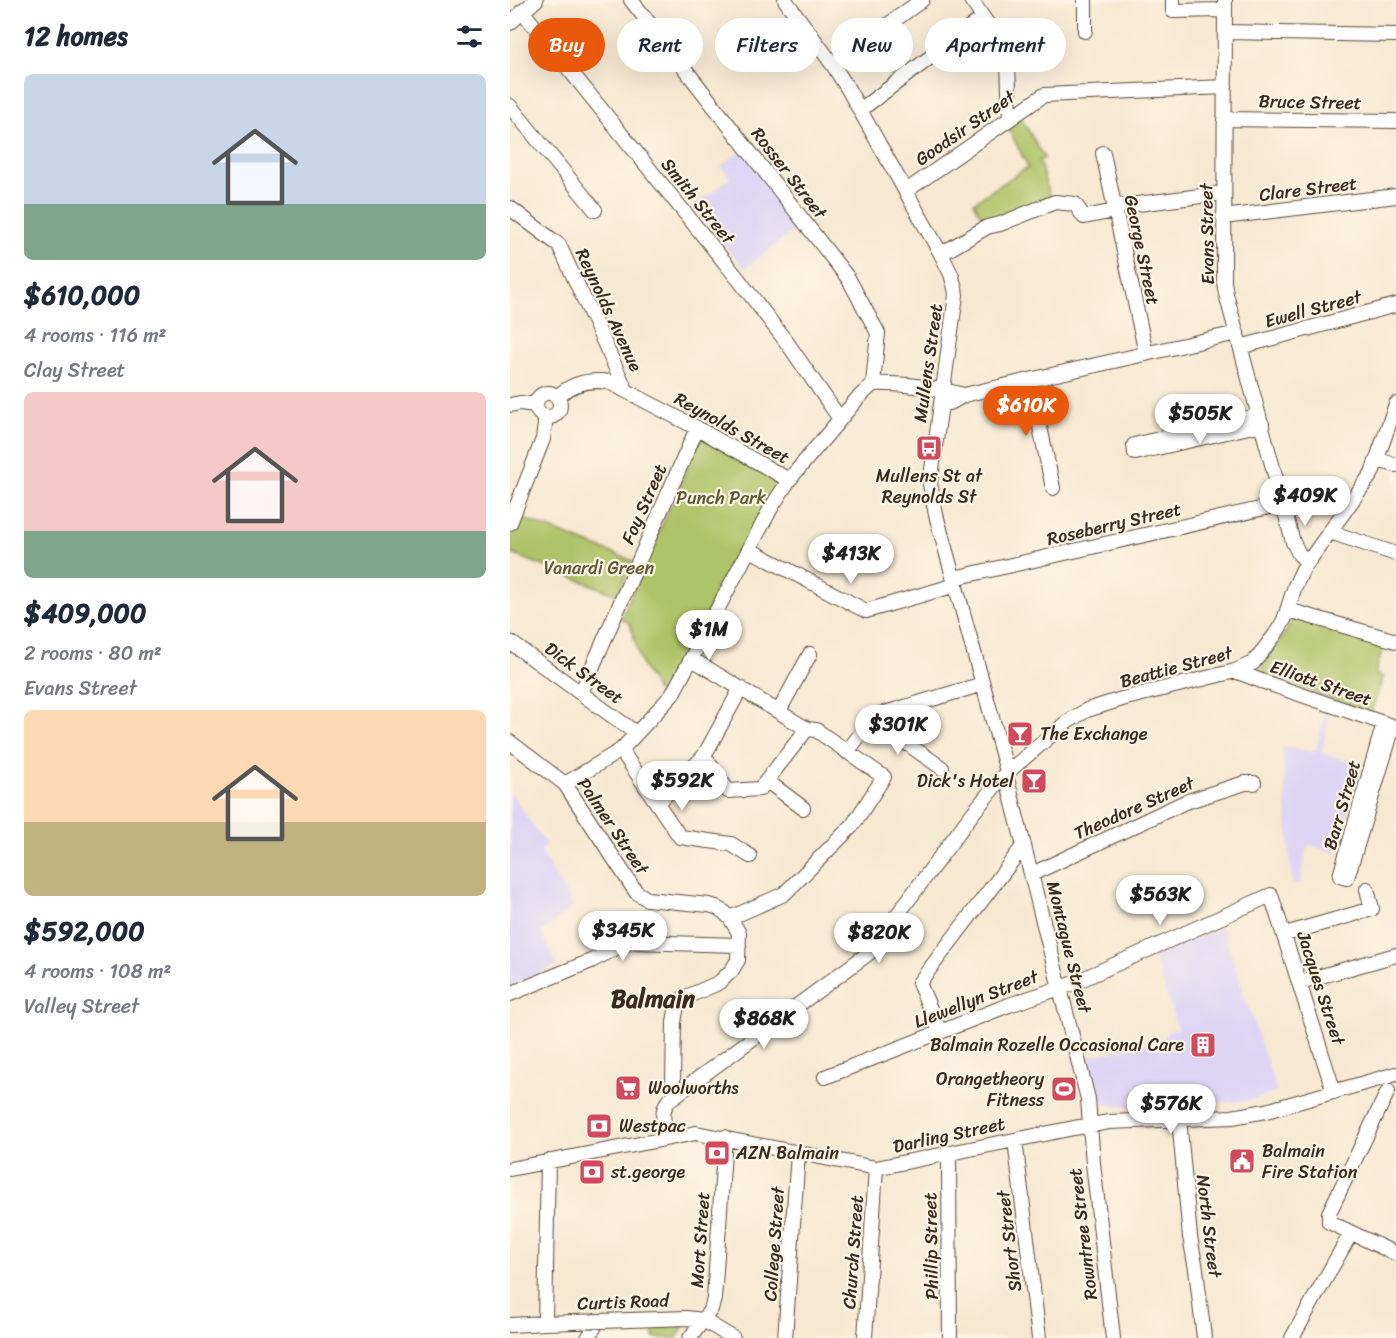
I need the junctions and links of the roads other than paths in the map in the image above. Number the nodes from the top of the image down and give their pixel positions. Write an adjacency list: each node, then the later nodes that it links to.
1 (536, 0): 9 (street)
2 (632, 0): 43 (street, Rosser Street)
3 (785, 0): 16 (street, Mullens Street)
4 (922, 0): 10 (street)
5 (971, 0): 11 (street)
6 (1085, 0): 13 (street)
7 (1173, 0): 8 (street)
8 (1225, 5): 14 (street, Evans Street)
9 (522, 11): 12 (street); 53 (street, Smith Street)
10 (897, 18)
11 (983, 18)
12 (510, 23)
13 (1085, 31)
14 (1225, 32): 15 (street); 20 (street, Evans Street)
15 (1396, 35)
16 (831, 62)
17 (925, 62): 22 (street)
18 (837, 72): 22 (street, Mullens Street)
19 (1008, 72): 23 (street)
20 (1225, 87): 23 (street, Goodsir Street); 24 (street, Evans Street)
21 (510, 106): 32 (street)
22 (860, 111): 27 (street, Mullens Street)
23 (1010, 119): 27 (street, Goodsir Street)
24 (1224, 119): 25 (street, Bruce Street); 28 (street, Evans Street)
25 (1396, 121)
26 (1103, 153): 31 (street, George Street)
27 (906, 191): 36 (street, Mullens Street)
28 (1224, 193): 31 (street); 34 (street, Evans Street)
29 (1396, 196): 34 (street, Clare Street)
30 (510, 208): 35 (street)
31 (1114, 209): 36 (street); 40 (street, George Street)
32 (595, 210)
33 (510, 217): 35 (street)
34 (1223, 217): 38 (street, Evans Street)
35 (556, 247): 42 (street, Reynolds Avenue); 44 (street, Reynolds Avenue)
36 (941, 254): 45 (street, Mullens Street)
37 (1396, 305): 39 (street, Ewell Street)
38 (1237, 333): 39 (street, Evans Street); 40 (street)
39 (1240, 347): 54 (street, Evans Street)
40 (1146, 354): 41 (street)
41 (1030, 380): 46 (street); 60 (street)
42 (609, 382): 44 (street, Reynolds Street); 47 (street, Reynolds Street)
43 (873, 384): 45 (street); 53 (street, Reynolds Street)
44 (626, 390): 55 (street, Reynolds Street)
45 (943, 390): 46 (street); 51 (street, Mullens Street)
46 (964, 395): 51 (street)
47 (557, 397): 50 (street); 52 (street)
48 (1396, 404): 57 (street, Beattie Street)
49 (510, 405): 50 (street)
50 (536, 405): 52 (street)
51 (941, 405): 67 (street, Mullens Street)
52 (546, 417): 62 (street)
53 (840, 419): 59 (street, Reynolds Street)
54 (1261, 420): 56 (street); 61 (street, Evans Street)
55 (697, 428): 59 (street, Reynolds Street); 76 (street, Foy Street)
56 (1194, 435)
57 (1378, 460): 58 (street); 63 (street, Beattie Street)
58 (1396, 465)
59 (789, 480): 64 (street)
60 (1053, 488)
61 (1282, 504): 66 (street, Evans Street); 67 (street, Roseberry Street)
62 (510, 523)
63 (1330, 532): 65 (street); 66 (street, Beattie Street)
64 (750, 550): 67 (street, Roseberry Street); 72 (street)
65 (1396, 554)
66 (1307, 562): 68 (street, Beattie Street)
67 (955, 582): 74 (street, Mullens Street)
68 (1288, 610): 69 (street); 73 (street, Beattie Street)
69 (1396, 641)
70 (510, 642): 76 (street, Dick Street)
71 (810, 654): 77 (street)
72 (692, 659): 75 (street); 81 (street)
73 (1235, 671): 79 (street, Elliott Street); 87 (street, Beattie Street)
74 (983, 684): 78 (street); 87 (street, Mullens Street)
75 (741, 688): 77 (street); 85 (street)
76 (581, 693): 81 (street, Dick Street)
77 (779, 711): 80 (street)
78 (872, 719): 84 (street); 86 (street)
79 (1391, 726): 93 (street, Barr Street)
80 (807, 729): 84 (street); 90 (street)
81 (636, 733): 83 (street)
82 (510, 742): 89 (street, Palmer Street)
83 (621, 750): 89 (street); 91 (street)
84 (847, 752): 99 (street)
85 (704, 756): 90 (street); 91 (street)
86 (942, 768)
87 (1006, 773): 94 (street, Montague Street); 110 (street, Beattie Street)
88 (1254, 783): 96 (street, Theodore Street)
89 (565, 784): 99 (street, Palmer Street)
90 (763, 785): 92 (street)
91 (658, 804): 95 (street)
92 (803, 808)
93 (1354, 840)
94 (1024, 844): 96 (street, Montague Street); 106 (street)
95 (750, 856)
96 (1032, 874): 104 (street, Montague Street)
97 (1367, 889): 100 (street)
98 (1271, 895): 100 (street, Jacques Street); 104 (street, Llewellyn Street)
99 (730, 918): 101 (street)
100 (1285, 934): 103 (street, Jacques Street)
101 (739, 945): 105 (street); 110 (street)
102 (1396, 955): 103 (street)
103 (1300, 982): 109 (street, Jacques Street)
104 (1060, 987): 106 (street, Llewellyn Street); 112 (street, Montague Street)
105 (510, 994)
106 (939, 1032): 107 (street, Llewellyn Street)
107 (825, 1077)
108 (1391, 1085): 109 (street, Darling Street); 121 (street)
109 (1334, 1092): 111 (street, Darling Street)
110 (676, 1095): 114 (street, Beattie Street)
111 (1179, 1119): 112 (street, Darling Street); 135 (street, North Street)
112 (1090, 1125): 115 (street, Darling Street); 134 (street, Rowntree Street)
113 (725, 1137): 114 (street, Darling Street); 116 (street, Darling Street); 123 (street, Mort Street)
114 (669, 1138): 118 (street, Darling Street)
115 (1015, 1140): 117 (street, Darling Street); 133 (street, Short Street)
116 (798, 1153): 119 (street, Darling Street); 130 (street, College Street)
117 (949, 1154): 119 (street, Darling Street); 132 (street, Phillip Street)
118 (548, 1161): 120 (street, Darling Street); 125 (street)
119 (876, 1168): 131 (street, Church Street)
120 (510, 1169)
121 (1351, 1233): 122 (street); 136 (street)
122 (1396, 1254)
123 (703, 1320): 124 (street, Curtis Road); 128 (street, Mort Street); 129 (street, Curtis Road)
124 (595, 1322): 125 (street, Curtis Road); 127 (street)
125 (545, 1323): 126 (street, Curtis Road)
126 (510, 1325)
127 (588, 1338)
128 (690, 1338)
129 (733, 1338)
130 (785, 1338)
131 (864, 1338)
132 (950, 1338)
133 (1039, 1338)
134 (1113, 1338)
135 (1205, 1338)
136 (1292, 1338)

